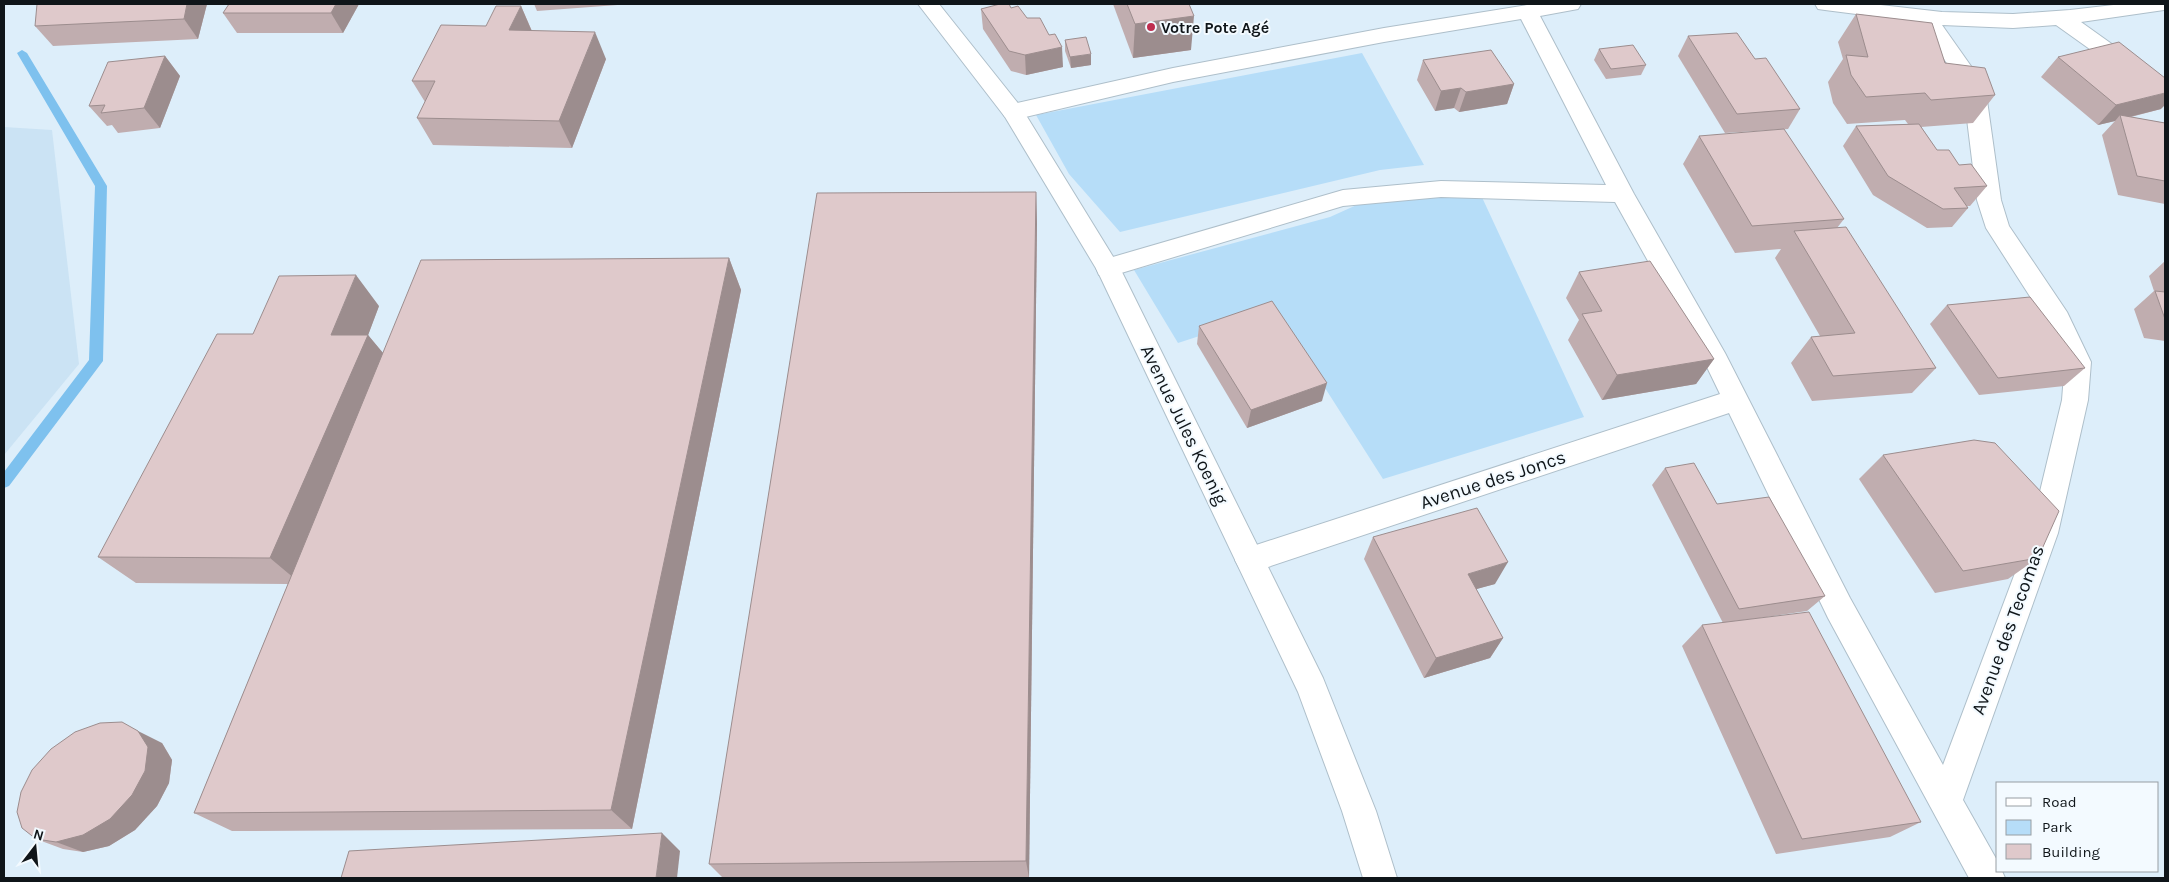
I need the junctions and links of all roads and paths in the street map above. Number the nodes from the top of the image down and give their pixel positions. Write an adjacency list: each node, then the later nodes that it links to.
1 (928, 4): 9 (street, Avenue Jules Koenig)
2 (1571, 4): 5 (street)
3 (1825, 4): 6 (street)
4 (2164, 4): 7 (street)
5 (1527, 11): 9 (street); 10 (street)
6 (1926, 17): 7 (street); 14 (street, Avenue des Tecomas)
7 (2059, 17): 8 (street)
8 (2165, 92)
9 (1013, 112): 11 (street, Avenue Jules Koenig)
10 (1622, 194): 11 (street); 12 (street)
11 (1108, 268): 13 (street, Avenue Jules Koenig)
12 (1736, 400): 13 (street, Avenue des Joncs); 14 (street)
13 (1250, 560): 15 (street, Avenue Jules Koenig)
14 (1946, 802): 16 (street)
15 (1380, 878)
16 (1988, 878)

